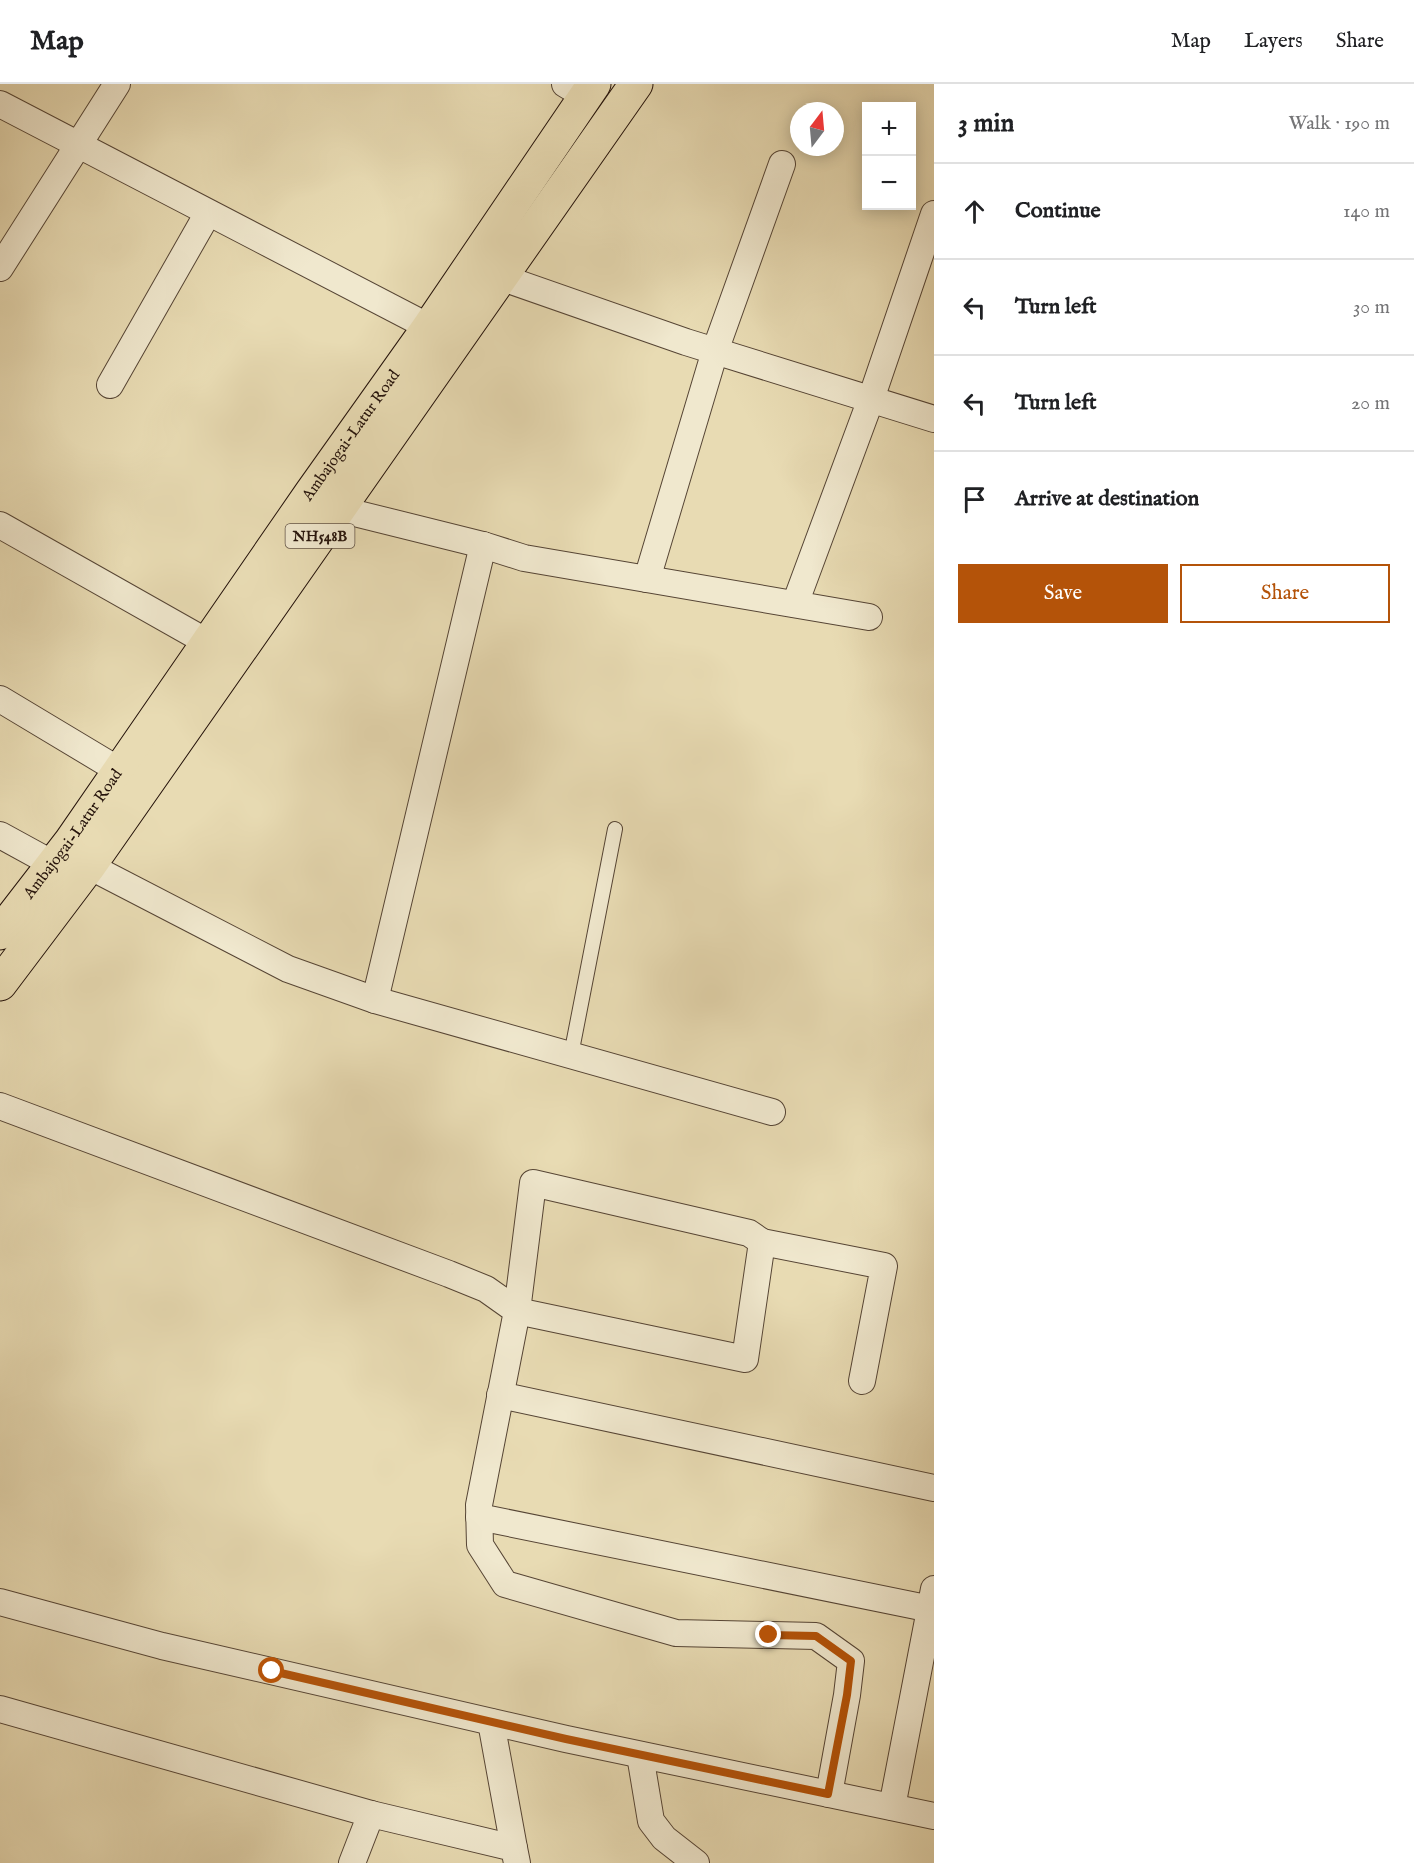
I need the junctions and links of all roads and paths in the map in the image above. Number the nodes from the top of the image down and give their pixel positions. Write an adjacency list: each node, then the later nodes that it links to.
1 (117, 84): 5 (street)
2 (636, 84): 10 (highway, NH548B)
3 (581, 88): 11 (highway, Ambajogai-Latur Road / NH548B)
4 (0, 104): 5 (street)
5 (78, 145): 7 (street); 9 (street)
6 (782, 164): 12 (street)
7 (208, 213): 11 (street); 13 (street)
8 (934, 214): 14 (street)
9 (0, 268)
10 (500, 277): 12 (street); 16 (highway, NH548B)
11 (429, 327): 22 (highway, Ambajogai-Latur Road / NH548B)
12 (715, 351): 14 (street); 19 (street)
13 (110, 385)
14 (872, 399): 15 (street); 20 (street)
15 (934, 419)
16 (338, 510): 18 (street); 28 (highway, NH548B)
17 (0, 525): 22 (street)
18 (483, 545): 19 (street); 31 (street)
19 (647, 579): 20 (street)
20 (795, 604): 21 (street)
21 (869, 617)
22 (207, 642): 24 (highway, Ambajogai-Latur Road / NH548B)
23 (0, 699): 24 (street)
24 (120, 771): 27 (highway, Ambajogai-Latur Road / NH548B)
25 (615, 829): 32 (lane)
26 (0, 835): 27 (street)
27 (53, 864): 29 (highway, Ambajogai-Latur Road / NH548B)
28 (89, 866): 30 (highway, NH548B); 31 (street)
29 (0, 933)
30 (0, 984)
31 (375, 1000): 32 (street)
32 (571, 1055): 34 (street)
33 (0, 1106): 36 (street)
34 (772, 1112)
35 (762, 1242): 36 (street); 36 (street); 37 (street)
36 (517, 1311): 38 (street)
37 (862, 1381)
38 (500, 1395): 39 (street); 40 (street)
39 (934, 1488)
40 (479, 1517): 41 (street); 46 (street)
41 (933, 1599): 47 (street)
42 (0, 1602): 44 (street)
43 (0, 1709): 48 (street)
44 (491, 1722): 45 (street); 50 (street)
45 (640, 1755): 46 (street); 52 (street)
46 (828, 1794): 47 (street)
47 (892, 1807): 49 (street)
48 (371, 1814): 50 (street); 51 (street)
49 (934, 1816)
50 (515, 1855)
51 (352, 1863)
52 (696, 1863)

